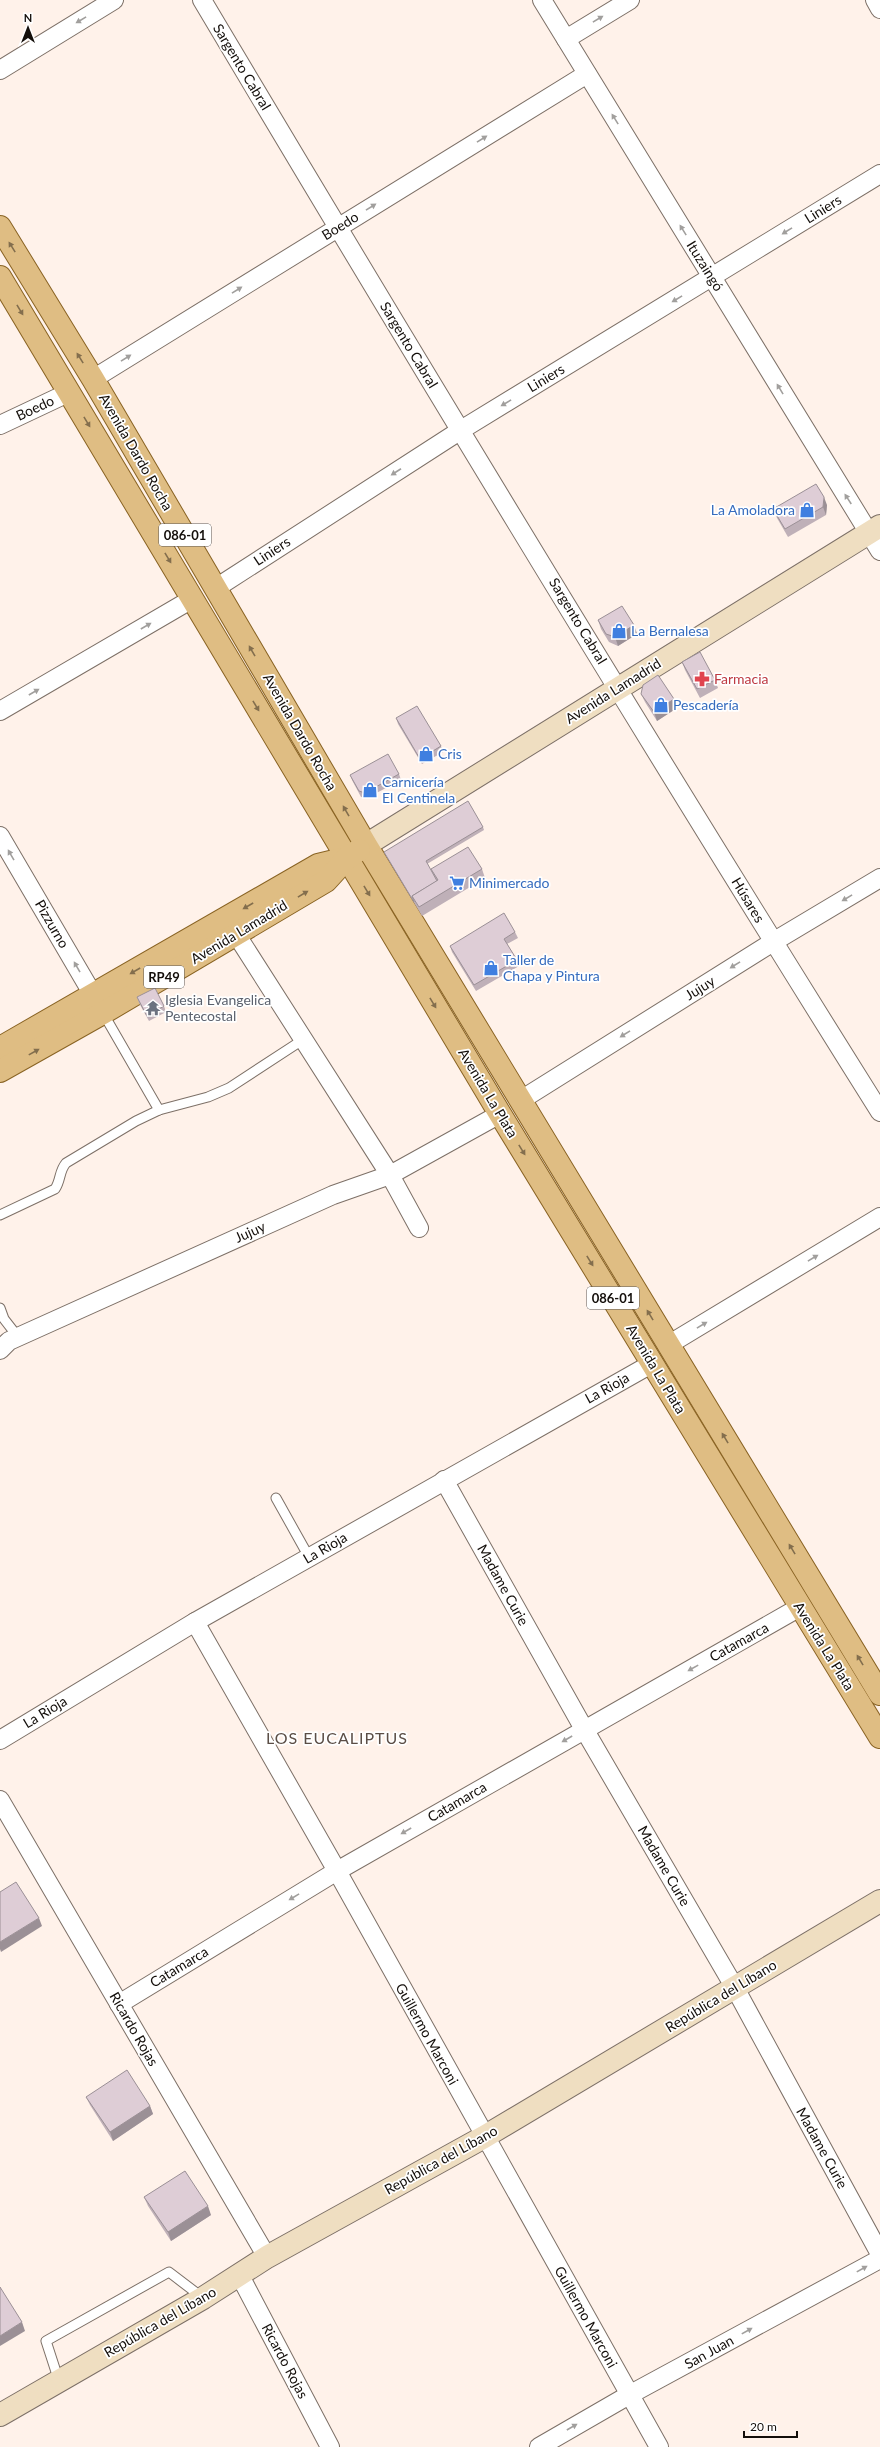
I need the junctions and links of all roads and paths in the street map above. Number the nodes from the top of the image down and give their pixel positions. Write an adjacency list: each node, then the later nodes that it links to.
1 (114, 0): 8 (street, one-way to 8)
2 (202, 0): 12 (street, Sargento Cabral)
3 (542, 0): 7 (street, Ituzaingó)
4 (630, 0): 7 (street, one-way to 4)
5 (875, 0): 6 (street)
6 (880, 9)
7 (566, 39): 9 (street, Ituzaingó)
8 (0, 70)
9 (587, 74): 12 (street, Boedo, one-way to 9); 14 (street, Ituzaingó, one-way to 9)
10 (880, 174): 14 (street, Liniers, one-way to 14)
11 (0, 227): 15 (main road, Avenida Dardo Rocha / 086-01, one-way to 11)
12 (338, 228): 15 (street, Boedo, one-way to 12); 18 (street, Sargento Cabral)
13 (0, 277): 16 (main road, Avenida Dardo Rocha / 086-01, one-way to 16)
14 (712, 278): 18 (street, Liniers, one-way to 18); 19 (street, Ituzaingó, one-way to 14)
15 (93, 379): 21 (main road, Avenida Dardo Rocha / 086-01)
16 (70, 392): 17 (street, Boedo); 22 (main road, Avenida Dardo Rocha / 086-01, one-way to 22)
17 (0, 425)
18 (461, 430): 21 (street, Liniers, one-way to 21); 23 (street, Sargento Cabral)
19 (874, 529): 20 (street, Ituzaingó); 23 (street, Avenida Lamadrid / RP49)
20 (880, 551)
21 (216, 588): 26 (main road, Avenida Dardo Rocha / 086-01, one-way to 21)
22 (192, 599): 24 (street, one-way to 22); 27 (main road, Avenida Dardo Rocha / 086-01, one-way to 27)
23 (619, 688): 26 (street, Avenida Lamadrid / RP49); 30 (street, Húsares)
24 (0, 711)
25 (0, 836): 31 (street, Pizzurno, one-way to 25)
26 (366, 845): 27 (main road, Avenida Lamadrid / RP49); 35 (main road, Avenida La Plata / 086-01)
27 (347, 858): 29 (main road, Avenida Lamadrid / RP49, one-way to 27); 31 (main road, Avenida Lamadrid / RP49, one-way to 31); 38 (main road, Avenida La Plata / 086-01, one-way to 38)
28 (880, 878): 30 (street, Jujuy, one-way to 30)
29 (236, 934): 31 (main road, Avenida Lamadrid / RP49); 32 (street)
30 (773, 942): 35 (street, Jujuy, one-way to 35); 37 (street, Húsares)
31 (98, 1004): 33 (main road, Avenida Lamadrid / RP49); 34 (main road, Avenida Lamadrid / RP49, one-way to 31); 36 (lane)
32 (304, 1039): 36 (lane); 39 (street)
33 (0, 1048)
34 (0, 1071)
35 (521, 1100): 45 (main road, Avenida La Plata / 086-01, one-way to 35)
36 (159, 1110): 40 (lane)
37 (880, 1112)
38 (500, 1114): 39 (street, Jujuy); 47 (main road, Avenida La Plata / 086-01, one-way to 47)
39 (390, 1175): 42 (street); 44 (street, Jujuy)
40 (0, 1215)
41 (880, 1217): 45 (street, one-way to 41)
42 (419, 1228)
43 (0, 1308): 44 (lane)
44 (18, 1337): 46 (street, Jujuy)
45 (668, 1345): 53 (main road, Avenida La Plata / 086-01, one-way to 45)
46 (0, 1350)
47 (653, 1363): 48 (street, La Rioja); 51 (main road, Avenida La Plata / 086-01)
48 (444, 1480): 50 (street, La Rioja); 54 (street, Madame Curie)
49 (276, 1498): 50 (lane)
50 (309, 1557): 52 (street, La Rioja)
51 (800, 1607): 54 (street, Catamarca, one-way to 54); 55 (main road, Avenida La Plata / 086-01)
52 (195, 1622): 56 (street, La Rioja); 58 (street, Guillermo Marconi)
53 (880, 1694)
54 (584, 1729): 58 (street, Catamarca, one-way to 58); 60 (street, Madame Curie)
55 (880, 1736)
56 (0, 1740)
57 (0, 1800): 61 (street, Ricardo Rojas)
58 (337, 1871): 61 (street, Catamarca, one-way to 61); 62 (street, Guillermo Marconi)
59 (880, 1901): 60 (street, República del Líbano)
60 (735, 1988): 62 (street, República del Líbano); 63 (street, Madame Curie)
61 (119, 2004): 64 (street, Ricardo Rojas)
62 (484, 2137): 64 (street, República del Líbano); 69 (street, Guillermo Marconi)
63 (880, 2254)
64 (267, 2257): 66 (street, República del Líbano)
65 (880, 2258): 69 (street, San Juan, one-way to 65)
66 (239, 2274): 67 (street, República del Líbano); 71 (street, Ricardo Rojas)
67 (203, 2298): 68 (street, República del Líbano); 68 (lane)
68 (59, 2381): 70 (street, República del Líbano)
69 (629, 2395): 72 (street, San Juan, one-way to 69); 73 (street, Guillermo Marconi)
70 (0, 2414)
71 (330, 2447)
72 (539, 2447)
73 (659, 2447)

